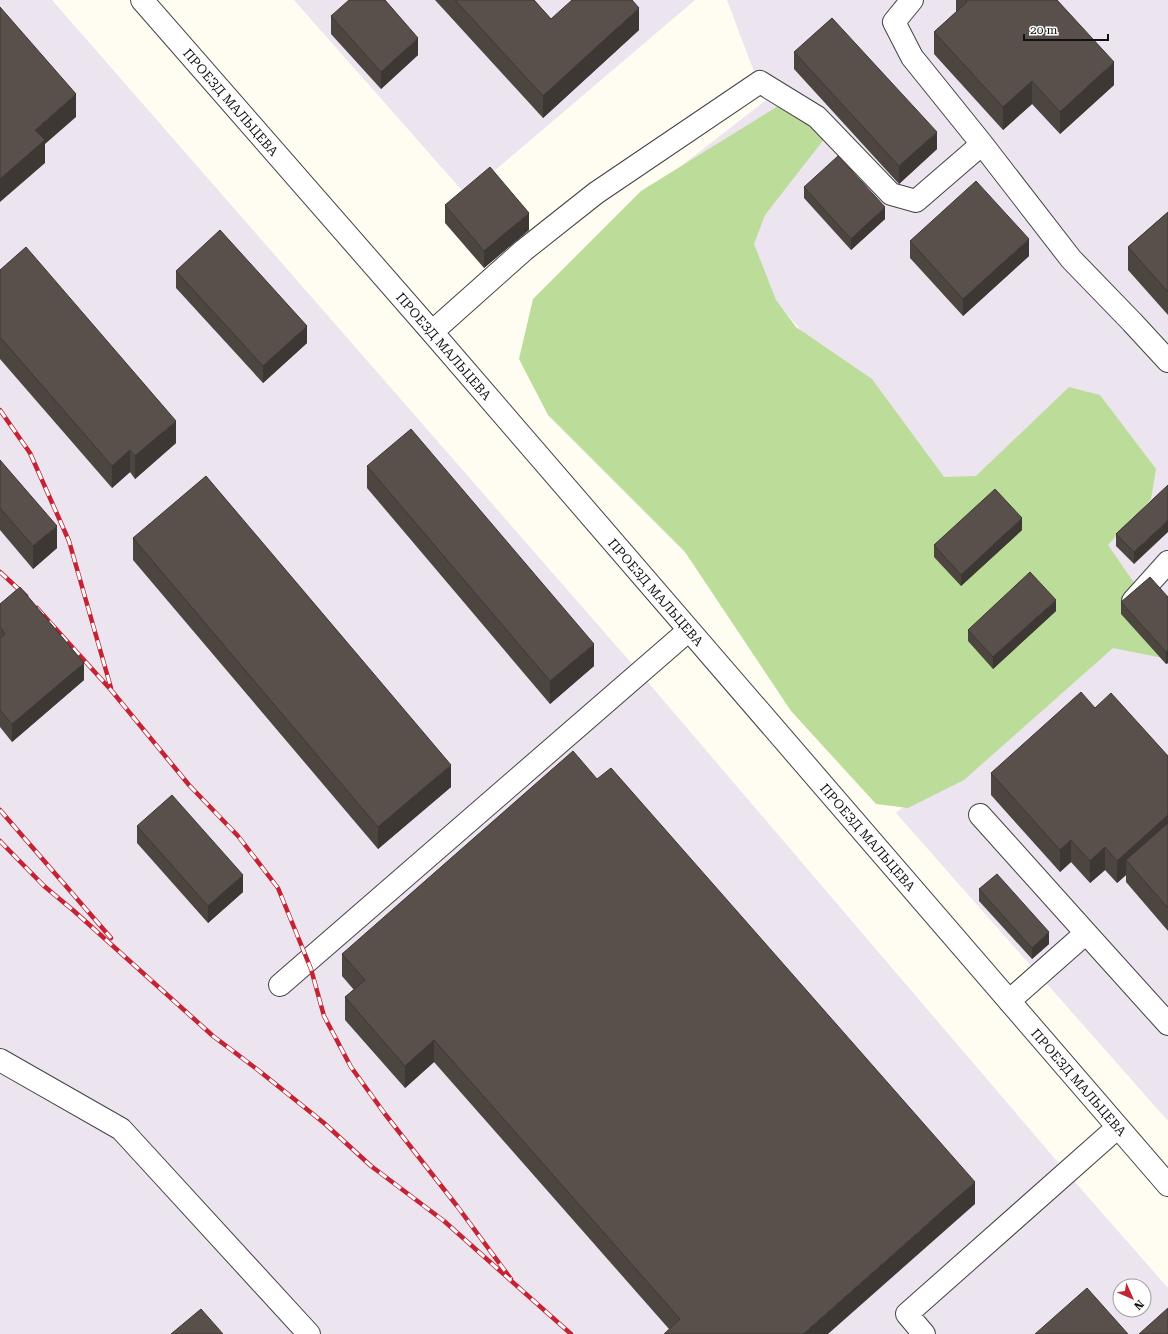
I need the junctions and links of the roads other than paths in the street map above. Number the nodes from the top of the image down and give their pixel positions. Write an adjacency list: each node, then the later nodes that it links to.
1 (142, 0): 4 (street, ПРОЕЗД МАЛЬЦЕВА)
2 (912, 0): 3 (street)
3 (982, 144): 4 (street); 5 (street)
4 (432, 332): 8 (street, ПРОЕЗД МАЛЬЦЕВА)
5 (1168, 361)
6 (1168, 562): 7 (street)
7 (1123, 612)
8 (689, 630): 11 (street); 12 (street, ПРОЕЗД МАЛЬЦЕВА)
9 (980, 815): 10 (street)
10 (1086, 933): 12 (street); 13 (street)
11 (280, 985)
12 (1009, 1001): 15 (street, ПРОЕЗД МАЛЬЦЕВА)
13 (1168, 1024)
14 (0, 1060): 17 (street)
15 (1118, 1127): 16 (street, ПРОЕЗД МАЛЬЦЕВА); 18 (street)
16 (1168, 1185)
17 (309, 1334)
18 (924, 1334)

